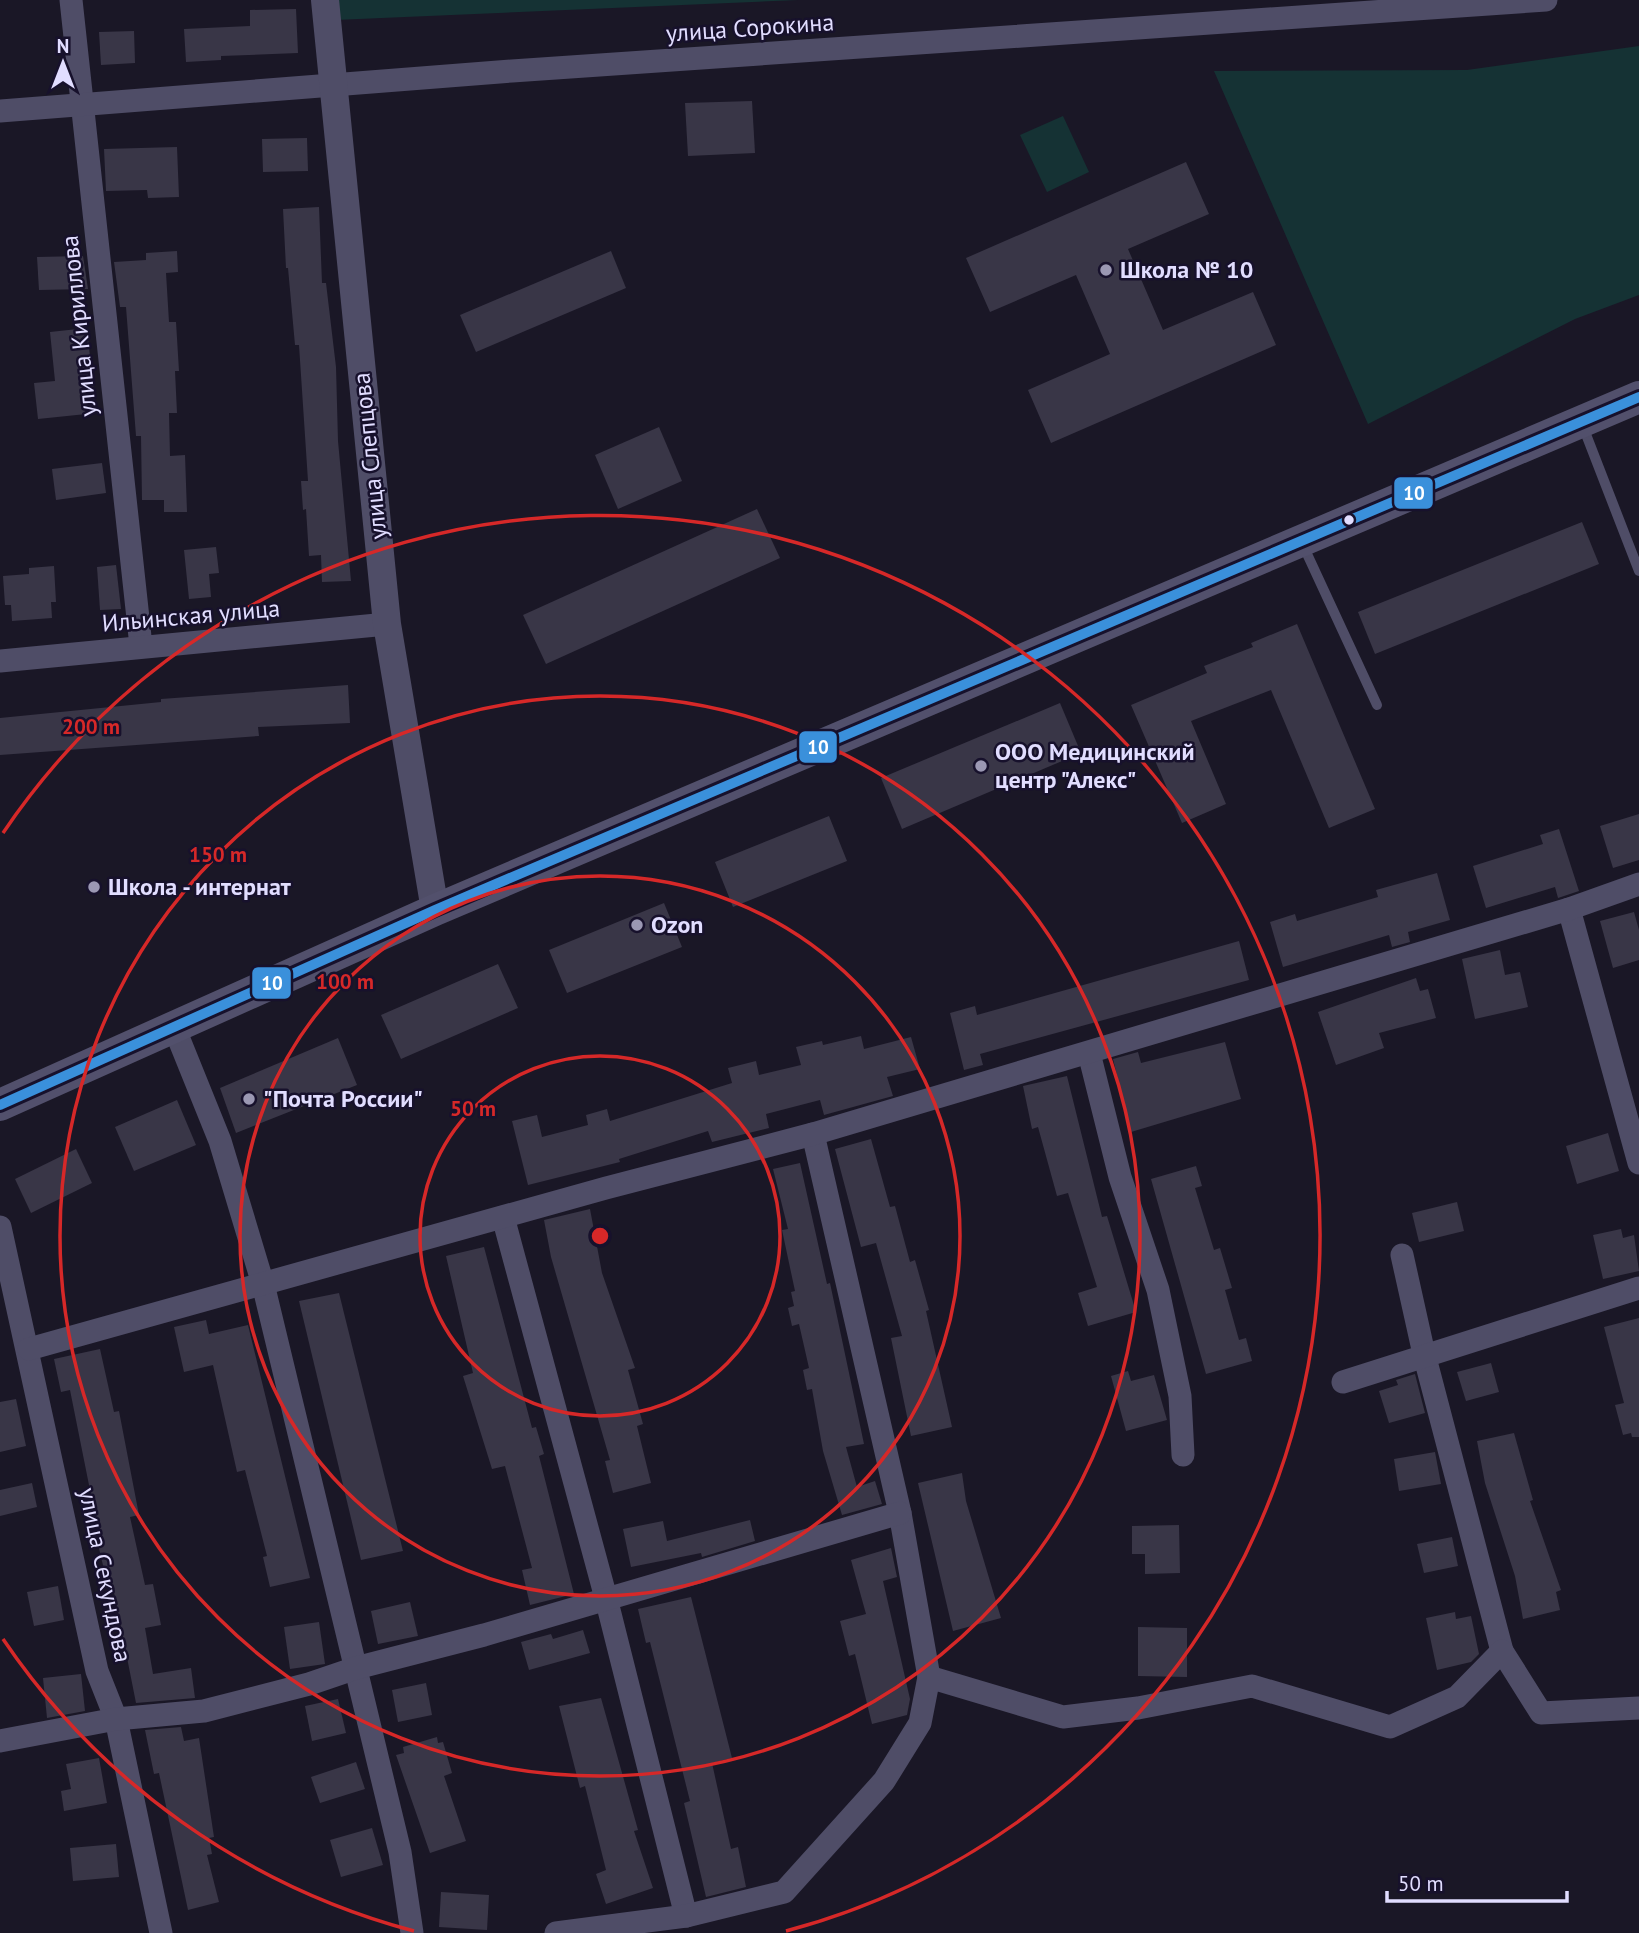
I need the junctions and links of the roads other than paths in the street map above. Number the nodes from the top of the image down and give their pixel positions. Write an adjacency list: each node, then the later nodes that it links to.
1 (71, 0): 5 (street, улица Кириллова)
2 (324, 0): 4 (street, улица Слепцова)
3 (1546, 0): 4 (street, улица Сорокина)
4 (332, 84): 5 (street, улица Сорокина); 11 (street, улица Слепцова)
5 (84, 105): 6 (street, улица Сорокина); 12 (street, улица Кириллова)
6 (0, 111)
7 (1639, 397): 8 (main road)
8 (1581, 421): 9 (main road); 10 (lane)
9 (1301, 541): 14 (lane); 17 (main road)
10 (1639, 571)
11 (387, 624): 12 (street, Ильинская улица); 17 (street, улица Слепцова)
12 (141, 646): 13 (street, Ильинская улица)
13 (0, 661)
14 (1377, 705)
15 (1639, 884): 16 (street)
16 (1569, 909): 19 (street); 22 (street)
17 (435, 910): 18 (main road)
18 (174, 1027): 20 (main road); 26 (street)
19 (1089, 1053): 21 (street); 31 (street)
20 (0, 1105)
21 (813, 1134): 23 (street); 32 (street)
22 (1639, 1163)
23 (503, 1217): 26 (street); 33 (street)
24 (0, 1227): 28 (street, улица Секундова)
25 (1402, 1255): 29 (street)
26 (263, 1284): 28 (street); 35 (street)
27 (1639, 1288): 29 (street)
28 (29, 1349): 38 (street, улица Секундова)
29 (1424, 1354): 30 (street); 34 (street)
30 (1343, 1382)
31 (1182, 1455)
32 (900, 1513): 33 (street); 36 (street)
33 (606, 1598): 35 (street); 40 (street)
34 (1502, 1651): 36 (street); 37 (street)
35 (356, 1668): 38 (street); 42 (street)
36 (929, 1677): 40 (street)
37 (1639, 1708)
38 (116, 1719): 39 (street); 41 (street, улица Секундова)
39 (0, 1741)
40 (686, 1916): 43 (street)
41 (161, 1933)
42 (412, 1933)
43 (556, 1933)

